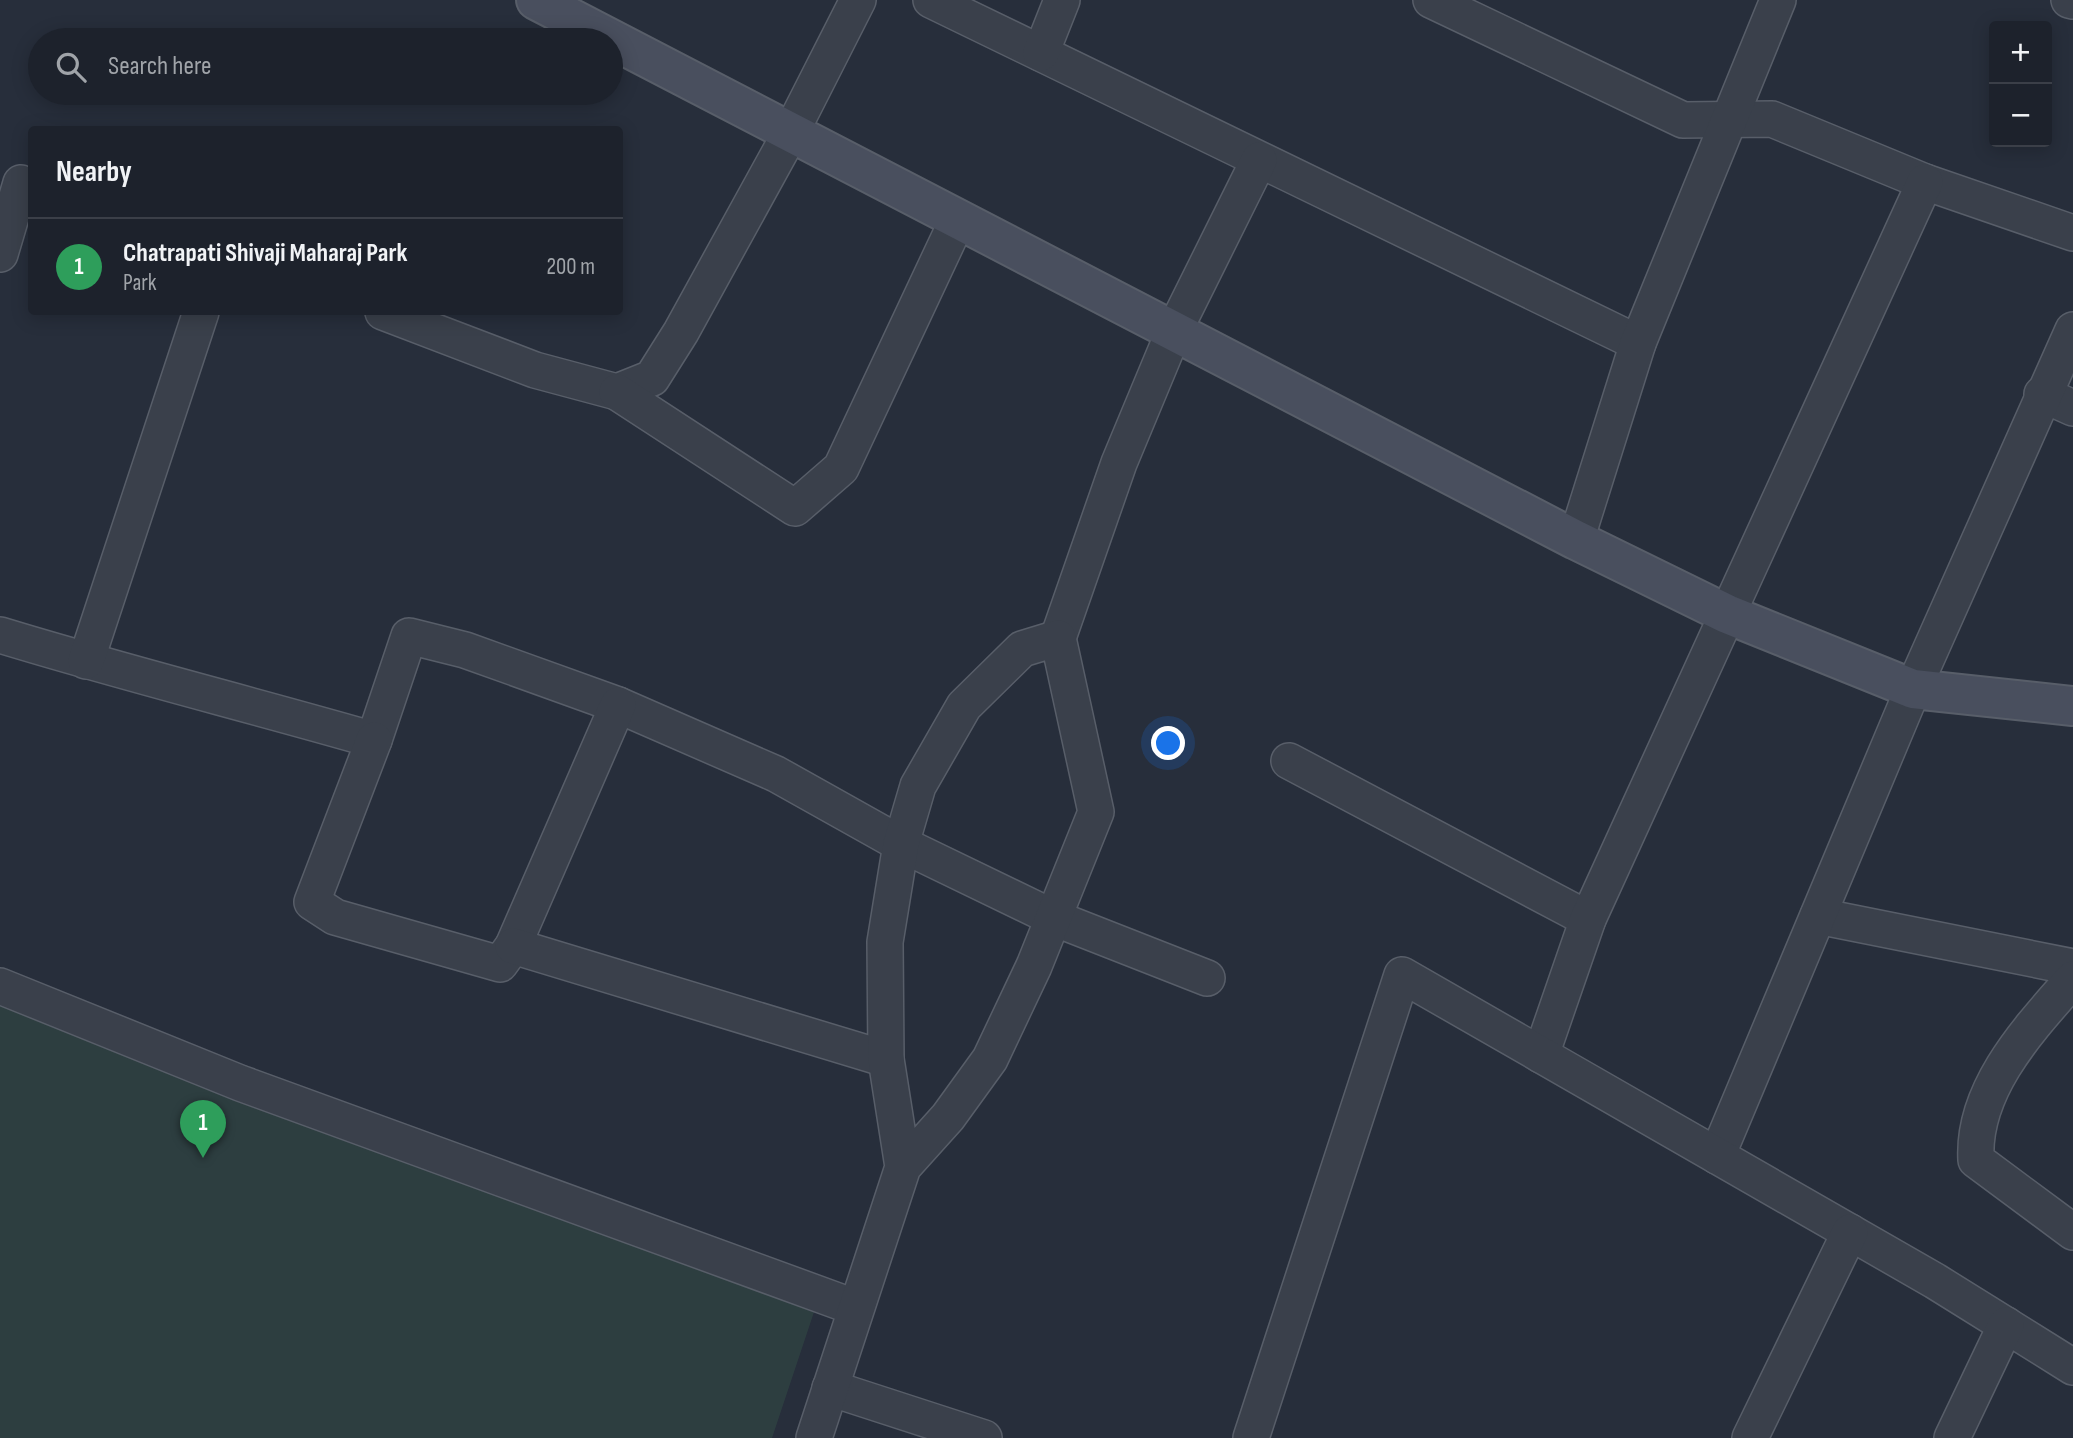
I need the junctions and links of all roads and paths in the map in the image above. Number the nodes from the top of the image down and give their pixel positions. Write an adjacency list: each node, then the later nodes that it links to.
1 (536, 0): 7 (street)
2 (858, 0): 11 (street)
3 (931, 0): 9 (street)
4 (1062, 0): 9 (street)
5 (1431, 0): 10 (street)
6 (1777, 0): 10 (street)
7 (590, 28)
8 (623, 45): 11 (street)
9 (1041, 53): 12 (street)
10 (1727, 121): 14 (street); 22 (street)
11 (792, 132): 15 (street); 23 (street)
12 (1259, 160): 21 (street); 22 (street)
13 (17, 182): 17 (street)
14 (1925, 182): 16 (street); 26 (street)
15 (958, 219): 21 (street); 23 (street)
16 (2073, 233)
17 (0, 254)
18 (200, 315): 29 (street)
19 (391, 315): 23 (street)
20 (2073, 330): 24 (street)
21 (1174, 331): 25 (street); 28 (street)
22 (1638, 343): 25 (street)
23 (617, 392)
24 (2058, 401): 30 (street)
25 (1576, 540): 26 (street)
26 (1727, 614): 30 (street); 38 (street)
27 (0, 635): 29 (street)
28 (1058, 638): 35 (street); 37 (street)
29 (86, 661): 33 (street)
30 (1913, 689): 32 (street); 36 (street)
31 (618, 705): 33 (street); 35 (street); 39 (street)
32 (2073, 706)
33 (374, 740): 39 (street)
34 (1289, 761): 38 (street)
35 (901, 844): 37 (street); 45 (street)
36 (1818, 916): 40 (street); 46 (street)
37 (1054, 918): 41 (street); 47 (street)
38 (1588, 919): 44 (street)
39 (513, 946): 45 (street)
40 (2073, 967)
41 (1206, 978)
42 (2073, 979): 49 (street)
43 (0, 986): 50 (street)
44 (1541, 1055): 46 (street); 56 (street)
45 (886, 1059): 47 (street)
46 (1717, 1156): 48 (street)
47 (903, 1167): 50 (street)
48 (1850, 1232): 51 (street); 57 (street)
49 (2073, 1232)
50 (854, 1307): 53 (street)
51 (2006, 1325): 52 (street); 58 (street)
52 (2073, 1367)
53 (830, 1388): 54 (street); 55 (street)
54 (814, 1438)
55 (984, 1438)
56 (1251, 1438)
57 (1751, 1438)
58 (1952, 1438)

